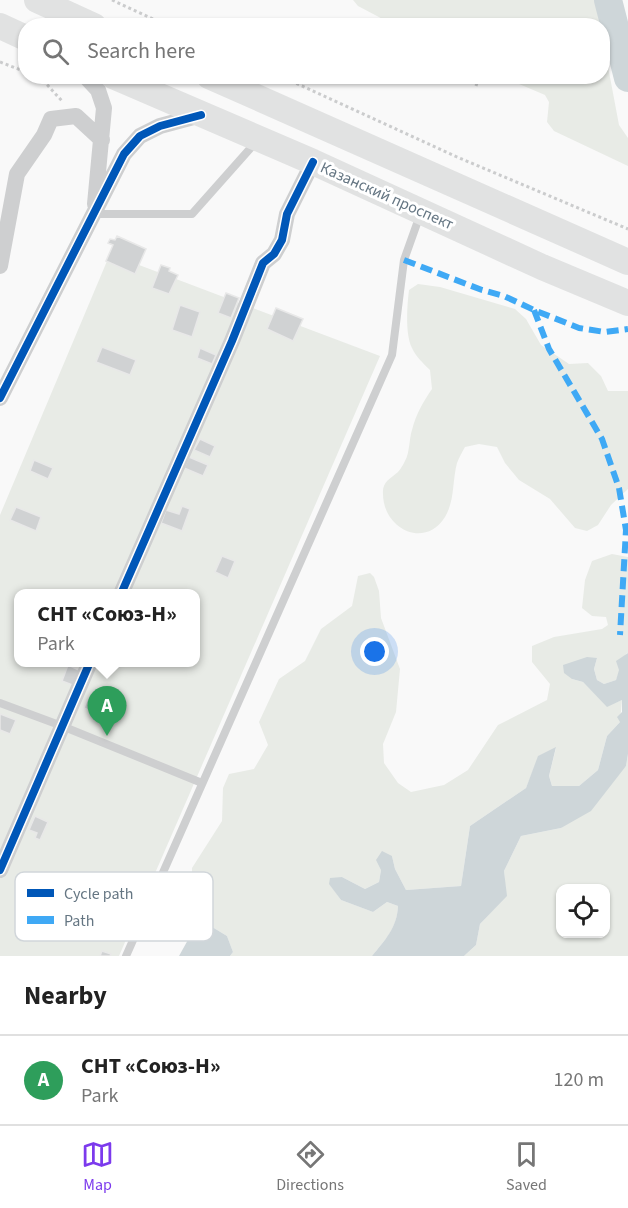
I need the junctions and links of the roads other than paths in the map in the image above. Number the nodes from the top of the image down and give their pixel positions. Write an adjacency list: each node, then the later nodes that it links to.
1 (38, 0): 2 (main road)
2 (77, 18)
3 (0, 26): 4 (main road)
4 (18, 34)
5 (92, 84): 10 (street)
6 (131, 84): 8 (main road, Казанский проспект)
7 (227, 84): 14 (main road)
8 (201, 115): 9 (main road, Казанский проспект); 13 (street)
9 (258, 139): 11 (main road, Казанский проспект); 13 (lane)
10 (102, 140): 13 (street); 15 (street)
11 (313, 162): 12 (main road, Казанский проспект); 18 (street)
12 (421, 212): 16 (main road, Казанский проспект); 22 (lane)
13 (94, 214): 17 (street)
14 (628, 262)
15 (0, 266)
16 (628, 303)
17 (0, 398)
18 (122, 589)
19 (88, 667): 21 (street)
20 (0, 703): 21 (lane)
21 (62, 726): 22 (lane); 23 (street)
22 (202, 783): 24 (lane)
23 (0, 870)
24 (163, 872)
25 (133, 941): 26 (lane)
26 (126, 956)

